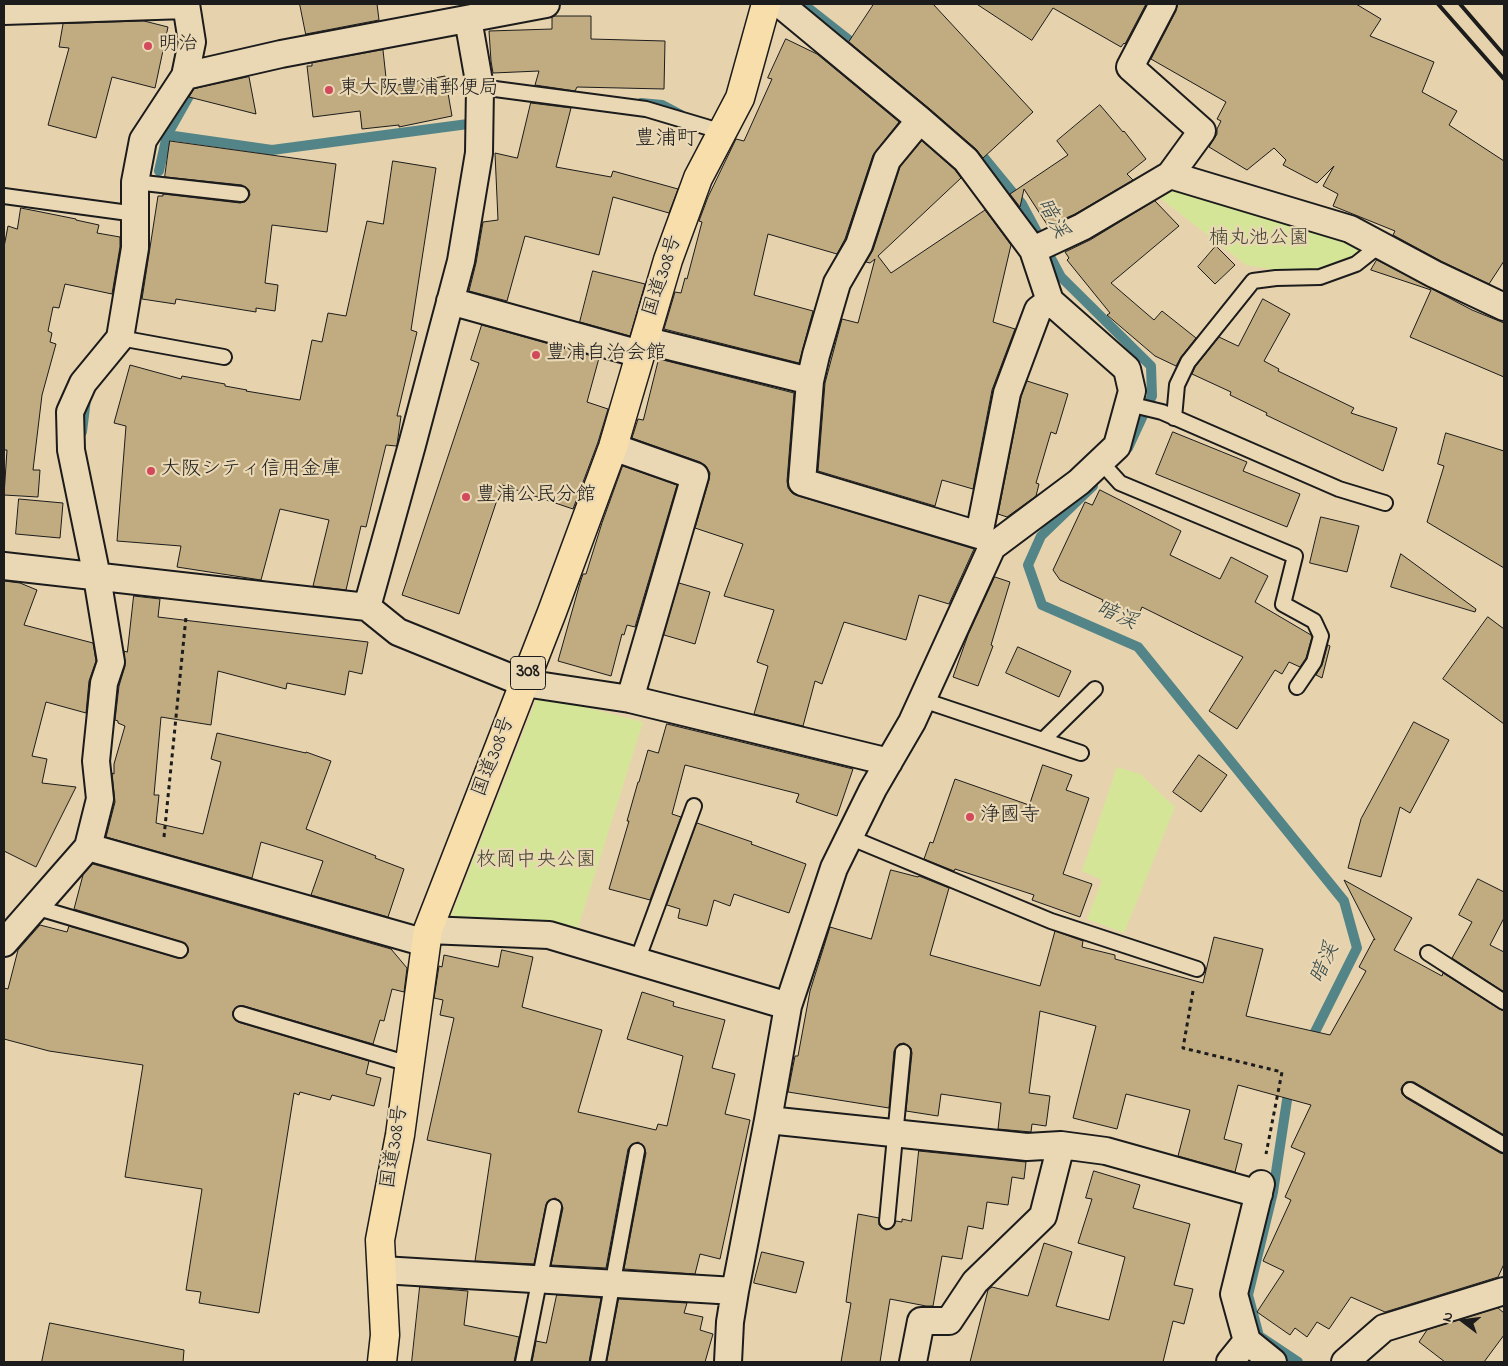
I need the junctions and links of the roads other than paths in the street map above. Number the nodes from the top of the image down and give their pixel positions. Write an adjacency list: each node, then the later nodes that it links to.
1 (186, 4): 6 (street); 9 (street)
2 (766, 4): 12 (highway, 国道308号 / 308)
3 (780, 4): 11 (street)
4 (1163, 4): 13 (street)
5 (532, 5): 8 (street)
6 (72, 6): 7 (street)
7 (4, 11)
8 (468, 19): 9 (street); 10 (street)
9 (185, 76): 14 (street)
10 (480, 87): 12 (lane); 20 (street)
11 (920, 120): 19 (street); 26 (street)
12 (723, 132): 24 (highway, 国道308号 / 308)
13 (1170, 175): 18 (street); 19 (street)
14 (135, 182): 15 (lane); 17 (street)
15 (241, 194)
16 (4, 196): 17 (lane)
17 (136, 214): 23 (street)
18 (1380, 245): 22 (street); 28 (lane)
19 (1035, 249): 21 (street)
20 (450, 301): 24 (street); 35 (street)
21 (1050, 302): 27 (street); 32 (street)
22 (1504, 307)
23 (120, 338): 25 (lane); 34 (street)
24 (642, 347): 26 (street); 29 (highway, 国道308号 / 308)
25 (224, 357)
26 (810, 381): 32 (street)
27 (1135, 406): 28 (lane); 30 (street)
28 (1168, 415): 31 (lane)
29 (612, 447): 36 (highway, 国道308号 / 308); 39 (street)
30 (1102, 464): 32 (street); 37 (lane)
31 (1385, 503)
32 (986, 540): 40 (street)
33 (4, 566): 34 (street)
34 (97, 577): 35 (street); 46 (street)
35 (367, 607): 36 (street)
36 (524, 683): 39 (street); 48 (highway, 国道308号 / 308)
37 (1297, 687)
38 (1095, 689): 41 (lane)
39 (630, 699): 43 (street)
40 (923, 700): 41 (lane); 43 (street)
41 (1043, 740): 42 (lane)
42 (1081, 753)
43 (889, 762): 45 (street)
44 (694, 806): 52 (lane)
45 (849, 837): 53 (lane); 55 (street)
46 (88, 847): 47 (street); 48 (street)
47 (35, 907): 49 (street); 50 (lane)
48 (427, 936): 52 (street); 58 (highway, 国道308号 / 308)
49 (4, 943)
50 (180, 950)
51 (1428, 952): 54 (lane)
52 (637, 961): 55 (street)
53 (1197, 969)
54 (1504, 1002)
55 (788, 1006): 60 (street)
56 (241, 1014): 58 (lane)
57 (903, 1052): 61 (lane)
58 (409, 1064): 67 (highway, 国道308号 / 308)
59 (1410, 1090): 63 (lane)
60 (768, 1120): 61 (street); 70 (street)
61 (895, 1135): 62 (street); 66 (lane)
62 (1061, 1144): 72 (street); 77 (street)
63 (1504, 1145)
64 (637, 1152): 69 (lane)
65 (554, 1207): 68 (lane)
66 (887, 1222)
67 (382, 1270): 68 (street); 73 (highway, 国道308号 / 308)
68 (539, 1280): 69 (street); 74 (lane)
69 (611, 1284): 70 (street); 75 (lane)
70 (735, 1291): 76 (street)
71 (1504, 1291): 80 (street)
72 (1247, 1341): 78 (street); 79 (street)
73 (382, 1362)
74 (523, 1362)
75 (598, 1362)
76 (728, 1362)
77 (913, 1362)
78 (1230, 1362)
79 (1273, 1362)
80 (1345, 1362)

